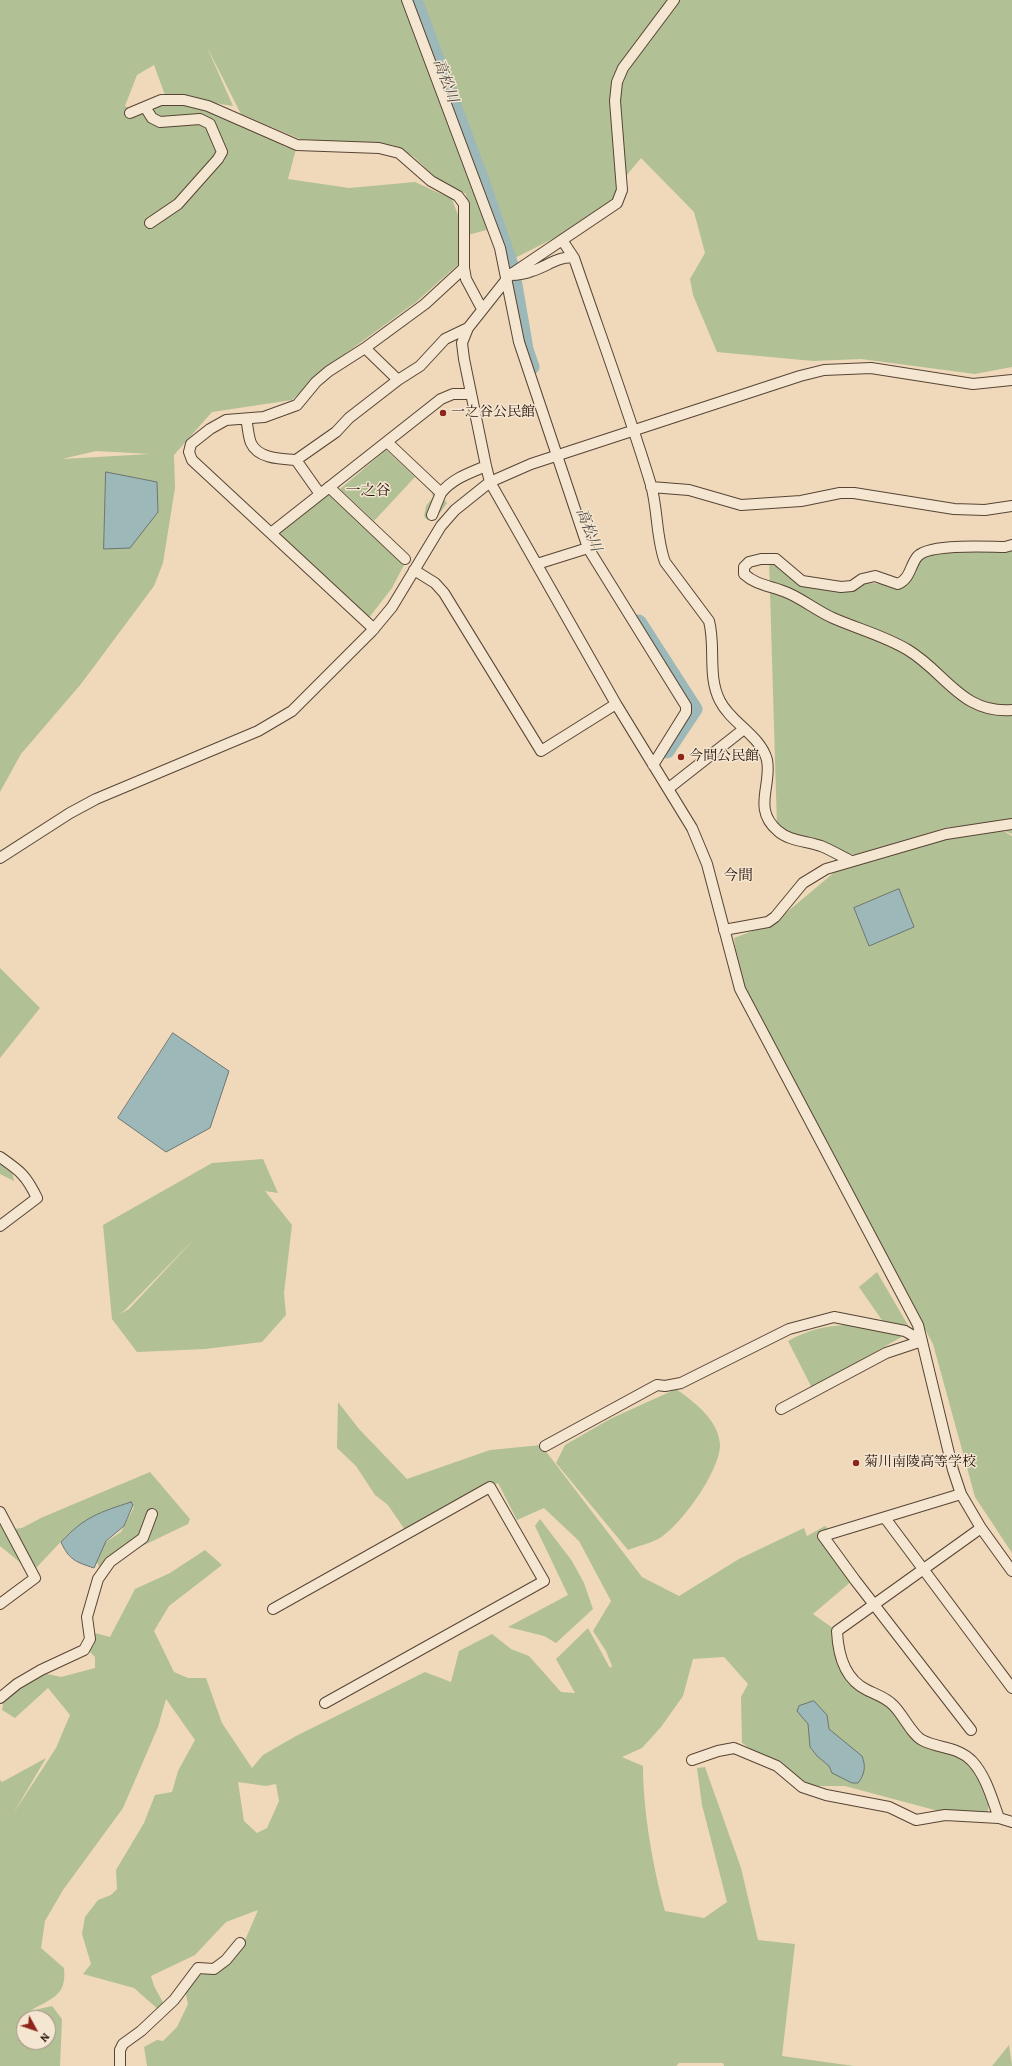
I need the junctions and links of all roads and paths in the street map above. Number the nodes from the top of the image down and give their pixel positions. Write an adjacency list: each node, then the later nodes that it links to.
1 (407, 0): 9 (street)
2 (674, 0): 6 (street)
3 (145, 107): 4 (street); 5 (street); 8 (street)
4 (130, 112)
5 (150, 223)
6 (562, 240): 7 (street); 9 (street)
7 (574, 258): 9 (street); 17 (street)
8 (464, 268): 10 (street); 12 (street)
9 (508, 278): 10 (street); 19 (street)
10 (482, 309): 11 (street)
11 (468, 328): 13 (street); 15 (street)
12 (364, 348): 13 (street); 16 (street)
13 (398, 380): 20 (street)
14 (1012, 380): 17 (street)
15 (471, 394): 18 (street); 21 (street)
16 (246, 419): 20 (street); 29 (street)
17 (633, 431): 19 (street); 24 (street)
18 (387, 442): 23 (street); 25 (street)
19 (561, 454): 22 (street); 31 (street)
20 (296, 460): 26 (street)
21 (486, 466): 22 (street); 25 (street)
22 (490, 482): 33 (street); 34 (street)
23 (329, 487): 26 (street); 32 (street)
24 (651, 487): 27 (street); 38 (street)
25 (441, 493): 28 (street)
26 (320, 494): 29 (street)
27 (1012, 506)
28 (432, 515)
29 (271, 533): 35 (street)
30 (1012, 545): 37 (street)
31 (588, 548): 33 (street); 39 (street)
32 (405, 559)
33 (537, 564): 36 (street)
34 (414, 570): 35 (street); 36 (street)
35 (374, 629): 42 (street)
36 (616, 704): 39 (street)
37 (1012, 710)
38 (744, 729): 40 (street); 43 (street)
39 (653, 765): 40 (street)
40 (669, 788): 44 (street)
41 (1012, 824): 43 (street)
42 (0, 858)
43 (851, 861): 44 (street)
44 (724, 930): 47 (street)
45 (0, 1156): 46 (street)
46 (0, 1226)
47 (922, 1341): 48 (street); 49 (street); 50 (street)
48 (781, 1409)
49 (545, 1446)
50 (961, 1494): 53 (street); 54 (street)
51 (0, 1512): 57 (street)
52 (152, 1514): 61 (street)
53 (885, 1518): 55 (street); 58 (street)
54 (981, 1528): 55 (street); 56 (street)
55 (922, 1569): 58 (street); 60 (street)
56 (1012, 1571)
57 (0, 1604)
58 (874, 1604): 63 (street); 65 (street)
59 (274, 1609): 62 (street)
60 (1012, 1688)
61 (0, 1698)
62 (325, 1704)
63 (971, 1730)
64 (692, 1760): 65 (street)
65 (999, 1818): 66 (street)
66 (1012, 1822)
67 (240, 1943): 68 (street)
68 (120, 2066)

